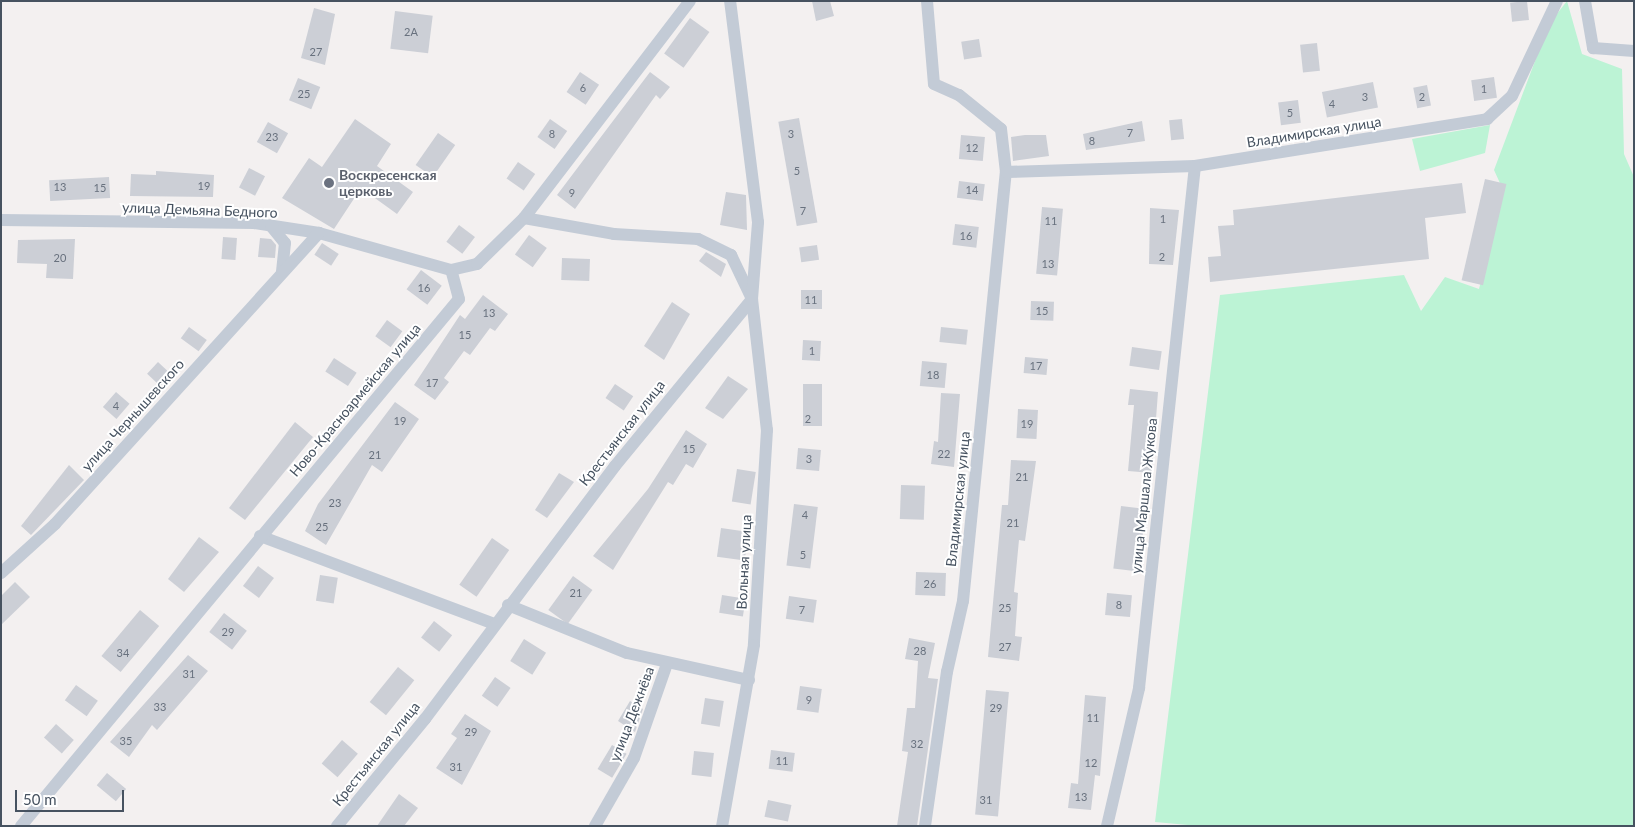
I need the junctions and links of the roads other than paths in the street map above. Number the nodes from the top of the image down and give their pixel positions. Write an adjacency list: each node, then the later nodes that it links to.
1 (690, 1): 9 (street)
2 (730, 1): 15 (street)
3 (927, 1): 8 (street, Владимирская улица)
4 (1558, 1): 7 (street, Владимирская улица)
5 (1585, 1): 6 (street)
6 (1634, 51)
7 (1195, 166): 8 (street, Владимирская улица); 27 (street, улица Маршала Жукова)
8 (1006, 172): 26 (street, Владимирская улица)
9 (524, 218): 13 (street); 15 (street)
10 (1, 220): 11 (street, улица Демьяна Бедного)
11 (271, 226): 12 (street, улица Демьяна Бедного); 14 (street)
12 (319, 232): 13 (street, улица Демьяна Бедного); 14 (street, улица Чернышевского)
13 (451, 270): 16 (street, Ново-Красноармейская улица)
14 (282, 273): 17 (street, улица Чернышевского)
15 (752, 299): 18 (street, Крестьянская улица); 21 (street, Вольная улица)
16 (260, 536): 19 (street); 22 (street, Ново-Красноармейская улица)
17 (1, 573)
18 (508, 605): 19 (street, Крестьянская улица); 20 (street)
19 (494, 624): 23 (street, Крестьянская улица)
20 (667, 664): 21 (street); 24 (street, улица Дежнёва)
21 (749, 680): 25 (street, Вольная улица)
22 (21, 826)
23 (337, 826)
24 (594, 826)
25 (722, 826)
26 (925, 826)
27 (1107, 826)

